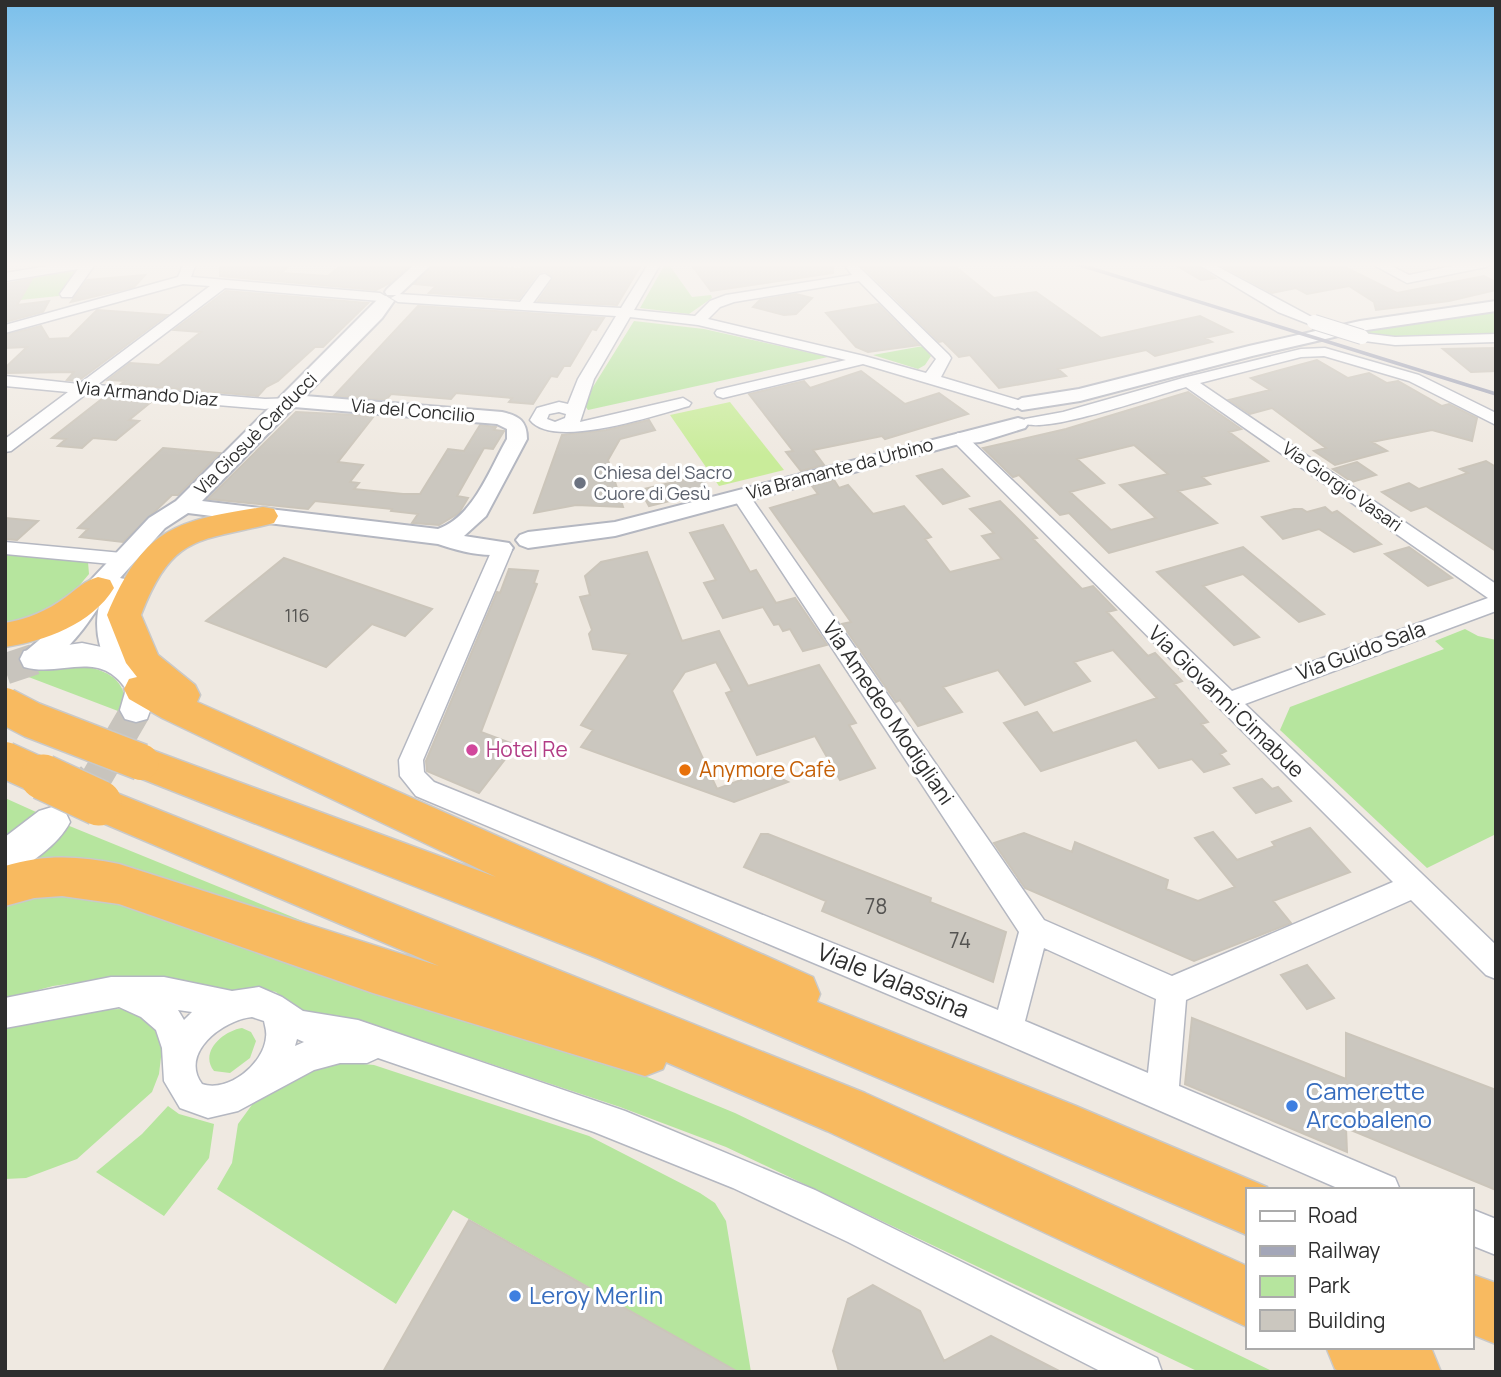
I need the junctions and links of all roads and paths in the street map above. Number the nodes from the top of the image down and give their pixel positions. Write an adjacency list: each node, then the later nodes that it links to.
1 (165, 327): 15 (street)
2 (363, 327): 17 (street, Via Giosuè Carducci)
3 (618, 327): 12 (street)
4 (725, 327): 10 (street)
5 (913, 327): 11 (street)
6 (1341, 327): 8 (street, bridge)
7 (1381, 327): 8 (street, Via Bramante da Urbino)
8 (1361, 331): 9 (street); 19 (street, Via Bramante da Urbino)
9 (1496, 338)
10 (864, 360): 11 (street); 16 (street)
11 (930, 378): 21 (street)
12 (586, 379): 20 (street); 22 (street)
13 (5, 381): 15 (street, Via Armando Diaz)
14 (1188, 381): 19 (street, Via Bramante da Urbino); 24 (street, Via Bramante da Urbino); 40 (street, Via Giorgio Vasari)
15 (83, 389): 17 (street, Via Armando Diaz); 29 (street)
16 (723, 393)
17 (289, 401): 23 (street, Via del Concilio); 31 (street, Via Giosuè Carducci)
18 (683, 403): 25 (street, Via del Concilio)
19 (1080, 404): 21 (street, Via Bramante da Urbino)
20 (553, 407): 22 (street); 26 (street)
21 (1019, 413): 27 (street, Via Bramante da Urbino)
22 (573, 415): 25 (street, Via del Concilio); 26 (street)
23 (502, 418): 26 (street, Via del Concilio); 28 (street)
24 (1496, 420)
25 (604, 421): 26 (street, Via del Concilio)
26 (545, 423): 28 (street)
27 (958, 438): 30 (street, Via Bramante da Urbino); 45 (street, Via Giovanni Cimabue)
28 (517, 439): 33 (street)
29 (5, 447)
30 (741, 496): 35 (street, Via Bramante da Urbino); 54 (street, Via Amedeo Modigliani)
31 (184, 506): 32 (street, Via Bramante da Urbino); 37 (street, Via Giosuè Carducci); 44 (street, Via Giosuè Carducci)
32 (263, 516): 34 (street, Via Bramante da Urbino); 47 (highway)
33 (475, 516): 34 (street); 35 (street)
34 (440, 537): 35 (street, Via Bramante da Urbino)
35 (513, 546): 38 (street)
36 (5, 548): 37 (street)
37 (122, 559): 39 (street, Via Giosuè Carducci)
38 (487, 580): 49 (street)
39 (98, 588): 42 (highway); 43 (street, Via Giosuè Carducci)
40 (1496, 594)
41 (1496, 603): 45 (street, Via Guido Sala)
42 (5, 635)
43 (20, 654): 44 (main road, Via Giosuè Carducci)
44 (132, 687): 47 (highway)
45 (1227, 702): 53 (street, Via Giovanni Cimabue)
46 (5, 706): 67 (highway, bridge)
47 (223, 730): 67 (highway)
48 (5, 760): 66 (highway, bridge)
49 (411, 767): 61 (street, Viale Valassina)
50 (52, 822): 51 (main road)
51 (5, 859)
52 (5, 886): 66 (highway)
53 (1414, 886): 55 (street, Via Giovanni Cimabue); 56 (street)
54 (1034, 930): 56 (street); 61 (street)
55 (1496, 965)
56 (1172, 991): 65 (street)
57 (111, 992): 58 (street); 59 (street); 63 (street)
58 (230, 1005): 60 (street); 63 (street)
59 (5, 1013)
60 (278, 1013): 62 (street); 64 (street)
61 (1008, 1029): 65 (street, Viale Valassina)
62 (400, 1052): 64 (street); 76 (street)
63 (179, 1063): 64 (street)
64 (254, 1087)
65 (1162, 1097): 68 (street, Viale Valassina)
66 (846, 1112): 72 (highway)
67 (1076, 1133): 69 (highway)
68 (1379, 1188)
69 (1246, 1207)
70 (1473, 1228): 71 (street)
71 (1496, 1237)
72 (1246, 1297)
73 (1473, 1305): 74 (highway)
74 (1496, 1314)
75 (1361, 1349): 77 (highway)
76 (1143, 1372)
77 (1410, 1372)

